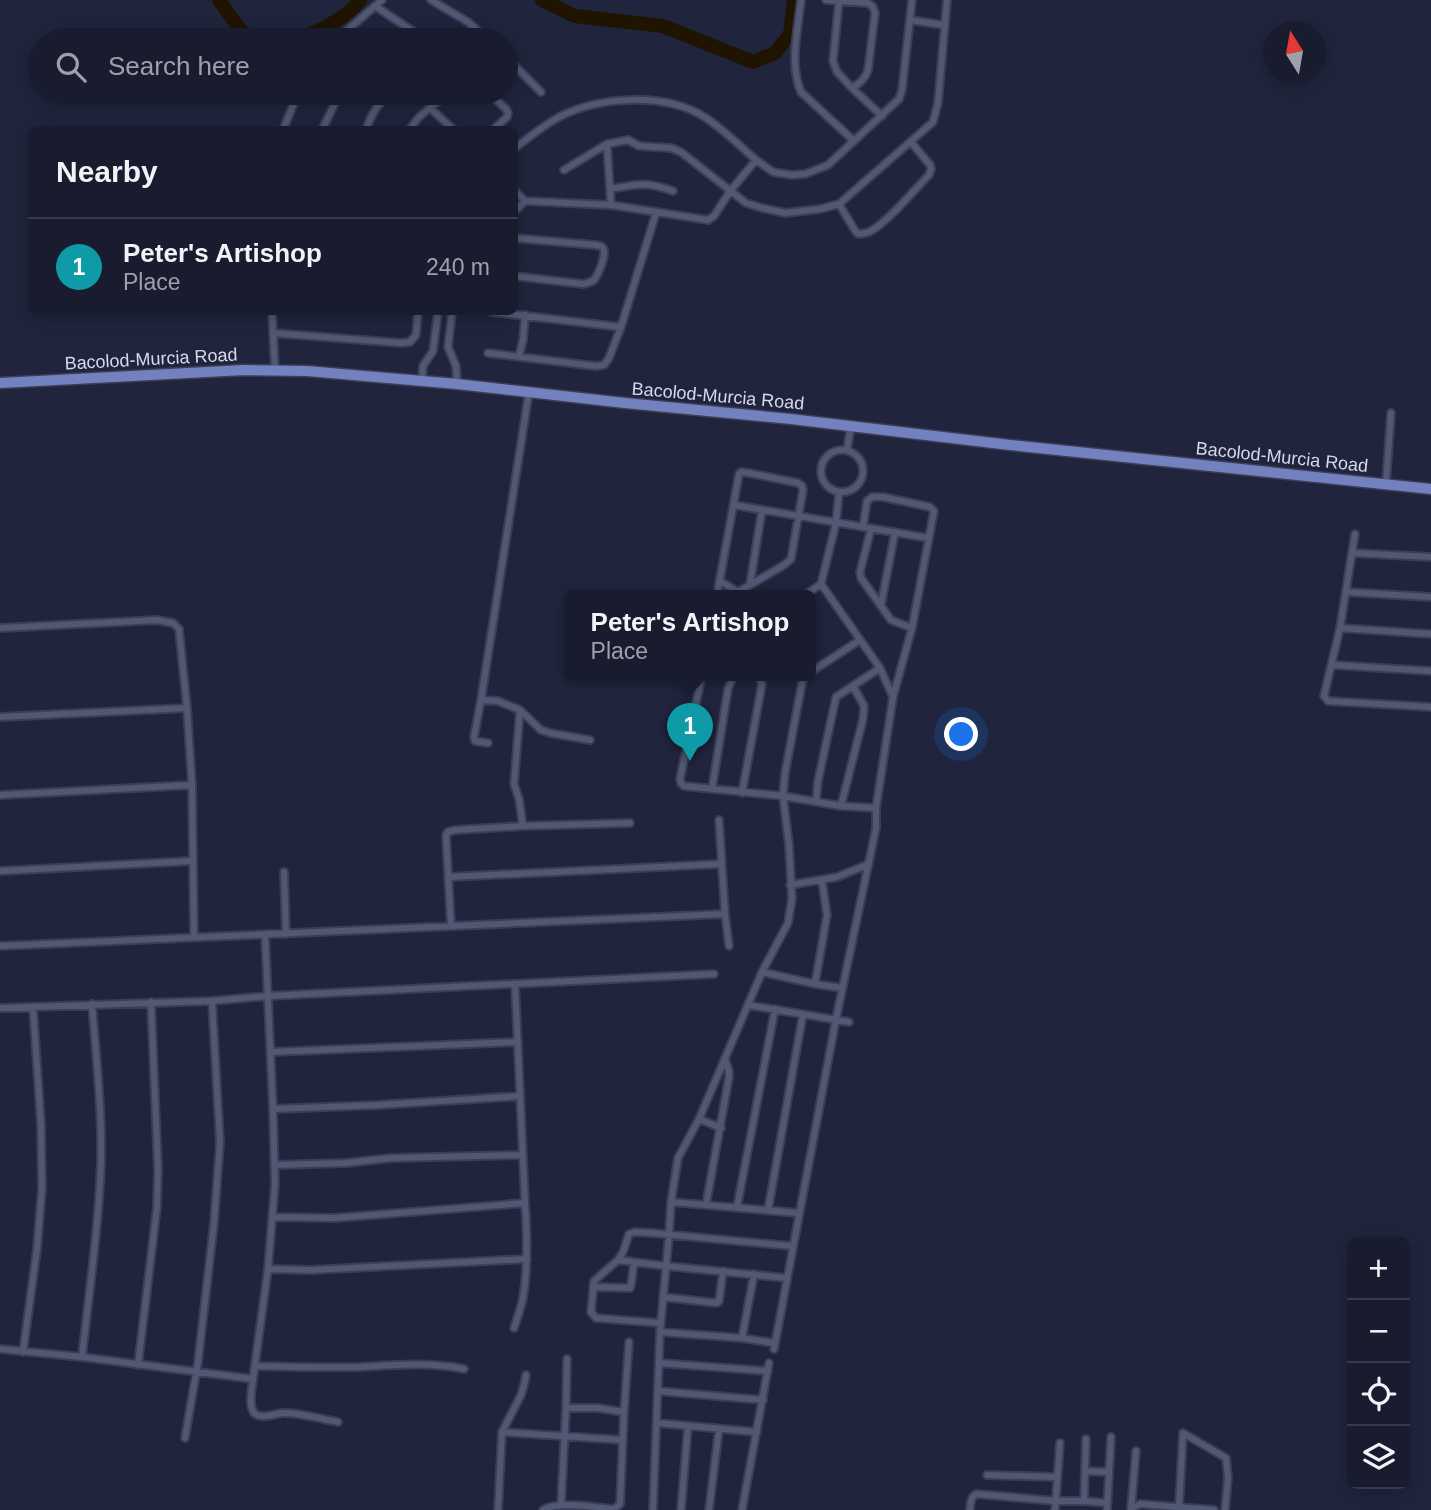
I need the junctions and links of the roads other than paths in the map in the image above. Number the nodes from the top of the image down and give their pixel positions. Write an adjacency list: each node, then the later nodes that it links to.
1 (382, 0): 8 (street)
2 (431, 0): 13 (street)
3 (801, 0): 30 (street)
4 (826, 0): 7 (street)
5 (912, 0): 9 (street)
6 (947, 0): 10 (street)
7 (839, 1): 15 (street); 15 (street)
8 (375, 6): 11 (street); 12 (street)
9 (910, 20): 10 (street); 23 (street)
10 (944, 25): 31 (street)
11 (350, 28)
12 (407, 28)
13 (475, 28)
14 (518, 69): 16 (street)
15 (852, 88): 23 (street)
16 (541, 92)
17 (293, 105): 24 (street)
18 (334, 105): 25 (street)
19 (379, 105): 26 (street)
20 (434, 105): 22 (street)
21 (502, 105): 29 (street)
22 (430, 108): 27 (street); 28 (street)
23 (882, 116): 30 (street)
24 (285, 126)
25 (324, 126)
26 (367, 126)
27 (412, 126)
28 (450, 126)
29 (497, 126)
30 (855, 141): 34 (street)
31 (911, 142): 41 (street); 41 (street)
32 (607, 144): 35 (street); 36 (street); 37 (street)
33 (518, 146): 34 (street)
34 (756, 160): 37 (street)
35 (564, 170)
36 (610, 189): 38 (street); 42 (street)
37 (731, 190): 41 (street); 44 (street)
38 (673, 191)
39 (518, 194): 40 (street)
40 (526, 201): 42 (street); 43 (street)
41 (839, 204)
42 (611, 205): 44 (street)
43 (518, 208)
44 (656, 213): 55 (street)
45 (518, 238): 46 (street)
46 (518, 276)
47 (518, 314): 52 (street)
48 (272, 315): 56 (street)
49 (418, 315): 56 (street)
50 (437, 315): 53 (street)
51 (452, 315): 54 (street)
52 (525, 315): 55 (street); 58 (street)
53 (436, 323): 54 (street); 60 (street)
54 (450, 324): 62 (street)
55 (621, 327): 58 (street)
56 (273, 333): 59 (street)
57 (488, 353): 58 (street)
58 (519, 356)
59 (275, 370): 60 (main road, Bacolod-Murcia Road); 61 (main road, Bacolod-Murcia Road)
60 (422, 381): 62 (main road, Bacolod-Murcia Road)
61 (0, 383)
62 (457, 384): 63 (main road, Bacolod-Murcia Road)
63 (529, 392): 65 (main road, Bacolod-Murcia Road); 105 (street)
64 (1391, 414): 67 (street)
65 (851, 426): 66 (street); 67 (main road, Bacolod-Murcia Road)
66 (847, 450): 69 (street); 69 (street)
67 (1385, 484): 68 (main road, Bacolod-Murcia Road)
68 (1431, 489)
69 (839, 493): 73 (street)
70 (734, 505): 71 (street); 72 (street); 80 (street)
71 (762, 510): 72 (street); 81 (street)
72 (798, 516): 73 (street); 81 (street)
73 (836, 523): 74 (street); 82 (street)
74 (867, 528): 75 (street); 77 (street); 89 (street)
75 (895, 532): 77 (street); 89 (street)
76 (1355, 534): 78 (street)
77 (928, 538): 91 (street)
78 (1353, 553): 79 (street); 87 (street)
79 (1431, 558)
80 (720, 581): 83 (street); 84 (street)
81 (750, 584): 85 (street)
82 (821, 584): 86 (street); 94 (street)
83 (718, 590)
84 (735, 590)
85 (741, 590)
86 (812, 590)
87 (1346, 592): 88 (street); 92 (street)
88 (1431, 597)
89 (881, 605): 91 (street)
90 (0, 628): 107 (street)
91 (912, 628): 104 (street)
92 (1340, 628): 93 (street); 95 (street)
93 (1431, 634)
94 (860, 640): 96 (street); 97 (street)
95 (1332, 665): 98 (street); 106 (street)
96 (880, 668): 103 (street); 104 (street)
97 (816, 669)
98 (1431, 671)
99 (701, 681): 113 (street)
100 (732, 681): 113 (street)
101 (761, 681): 114 (street)
102 (802, 681): 116 (street)
103 (853, 685): 117 (street); 118 (street)
104 (893, 696): 119 (street)
105 (481, 700): 108 (street); 111 (street)
106 (1431, 707)
107 (187, 708): 109 (street); 112 (street)
108 (520, 710): 110 (street); 122 (street)
109 (0, 717)
110 (590, 740)
111 (488, 743)
112 (192, 785): 115 (street); 123 (street)
113 (712, 789): 114 (street)
114 (742, 793): 116 (street)
115 (0, 795)
116 (783, 796): 117 (street); 130 (street)
117 (816, 802): 118 (street)
118 (841, 806): 119 (street)
119 (876, 808): 124 (street)
120 (719, 820): 125 (street)
121 (630, 823): 122 (street)
122 (523, 826): 128 (street)
123 (192, 861): 126 (street); 135 (street)
124 (869, 863): 129 (street); 142 (street)
125 (721, 864): 128 (street); 131 (street)
126 (0, 871)
127 (284, 872): 133 (street)
128 (448, 877): 132 (street)
129 (822, 881): 130 (street); 141 (street)
130 (790, 886): 138 (street)
131 (725, 914): 132 (street); 137 (street)
132 (451, 926): 133 (street)
133 (286, 934): 134 (street)
134 (265, 935): 135 (street); 143 (street)
135 (194, 936): 136 (street)
136 (0, 946)
137 (729, 946)
138 (762, 972): 141 (street); 147 (street)
139 (715, 974): 140 (street)
140 (515, 984): 143 (street); 154 (street)
141 (815, 984): 142 (street)
142 (842, 988): 152 (street)
143 (268, 996): 144 (street); 155 (street)
144 (212, 1000): 145 (street); 197 (street)
145 (151, 1002): 146 (street); 193 (street)
146 (92, 1004): 148 (street); 189 (street)
147 (748, 1005): 150 (street); 156 (street)
148 (33, 1007): 149 (street); 188 (street)
149 (0, 1008)
150 (775, 1009): 151 (street); 166 (street)
151 (803, 1013): 152 (street); 167 (street)
152 (836, 1019): 153 (street); 168 (street)
153 (849, 1022)
154 (517, 1042): 155 (street); 157 (street)
155 (271, 1052): 158 (street)
156 (724, 1058): 159 (street); 160 (street)
157 (520, 1096): 158 (street); 161 (street)
158 (273, 1109): 162 (street)
159 (699, 1119): 160 (street); 163 (street)
160 (720, 1128): 165 (street)
161 (522, 1155): 162 (street); 164 (street)
162 (274, 1165): 169 (street)
163 (671, 1202): 165 (street); 170 (street)
164 (525, 1203): 169 (street); 172 (street)
165 (706, 1205): 166 (street)
166 (737, 1207): 167 (street)
167 (768, 1210): 168 (street)
168 (798, 1213): 171 (street)
169 (273, 1217): 176 (street)
170 (669, 1235): 171 (street); 173 (street); 175 (street)
171 (792, 1246): 179 (street)
172 (527, 1258): 176 (street); 183 (street)
173 (618, 1260): 174 (street); 180 (street)
174 (634, 1263): 175 (street); 180 (street)
175 (666, 1266): 177 (street); 181 (street)
176 (268, 1269): 194 (street)
177 (723, 1271): 178 (street); 181 (street)
178 (754, 1274): 179 (street); 185 (street)
179 (786, 1278): 185 (street)
180 (593, 1287): 182 (street)
181 (663, 1297): 182 (street)
182 (660, 1323): 184 (street)
183 (514, 1328)
184 (660, 1332): 185 (street); 191 (street)
185 (742, 1338)
186 (629, 1342): 203 (street)
187 (0, 1349): 188 (street)
188 (23, 1352): 189 (street)
189 (82, 1357): 193 (street)
190 (567, 1359): 202 (street)
191 (659, 1363): 196 (street); 200 (street)
192 (769, 1363): 196 (street)
193 (138, 1365): 197 (street)
194 (256, 1366): 195 (street); 199 (street)
195 (464, 1369)
196 (768, 1371): 201 (street)
197 (197, 1372): 199 (street); 212 (street)
198 (526, 1375): 208 (street)
199 (253, 1379): 204 (street)
200 (658, 1391): 201 (street); 205 (street)
201 (763, 1400): 209 (street)
202 (566, 1408): 203 (street); 210 (street)
203 (625, 1412): 214 (street)
204 (338, 1422)
205 (657, 1423): 206 (street); 228 (street)
206 (688, 1426): 207 (street); 229 (street)
207 (719, 1429): 209 (street); 230 (street)
208 (502, 1432): 210 (street); 226 (street)
209 (757, 1432): 231 (street)
210 (564, 1436): 214 (street); 223 (street)
211 (1111, 1437): 218 (street)
212 (186, 1438)
213 (1086, 1439): 217 (street)
214 (623, 1440): 223 (street)
215 (1060, 1443): 220 (street)
216 (1136, 1451): 234 (street)
217 (1085, 1471): 218 (street); 222 (street)
218 (1109, 1472): 224 (street)
219 (987, 1475): 220 (street)
220 (1057, 1477): 221 (street)
221 (1056, 1501): 222 (street); 232 (street); 233 (street)
222 (1084, 1501): 224 (street)
223 (561, 1505): 227 (street)
224 (1107, 1507)
225 (1179, 1507): 234 (street); 235 (street); 236 (street)
226 (498, 1510)
227 (543, 1510)
228 (653, 1510)
229 (681, 1510)
230 (709, 1510)
231 (743, 1510)
232 (970, 1510)
233 (1055, 1510)
234 (1131, 1510)
235 (1214, 1510)
236 (1225, 1510)

